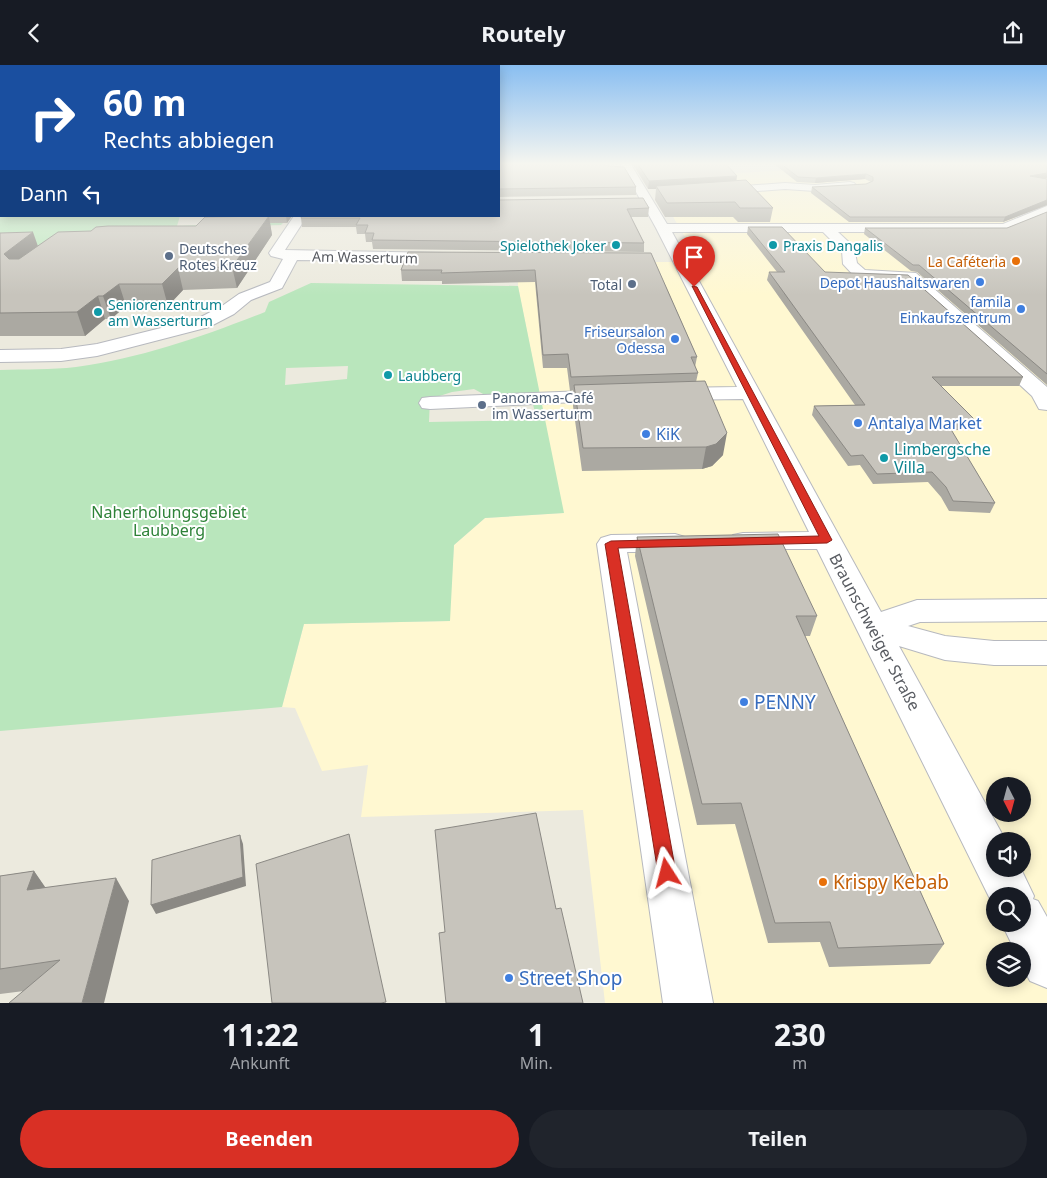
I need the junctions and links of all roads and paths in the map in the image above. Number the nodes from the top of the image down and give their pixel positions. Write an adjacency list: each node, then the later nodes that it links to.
1 (651, 207): 4 (street, Braunschweiger Straße)
2 (1047, 210): 6 (street)
3 (300, 217): 8 (street, Am Wasserturm)
4 (663, 228): 5 (street); 13 (street, Braunschweiger Straße)
5 (826, 228): 6 (street); 17 (street)
6 (1005, 228): 9 (street)
7 (272, 229): 8 (street)
8 (292, 229): 10 (street, Am Wasserturm)
9 (1030, 231)
10 (292, 256): 11 (street, Am Wasserturm); 12 (street)
11 (452, 258)
12 (0, 356)
13 (750, 393): 14 (street); 18 (street, Braunschweiger Straße)
14 (657, 395)
15 (629, 396): 16 (street)
16 (430, 403)
17 (1047, 404)
18 (827, 540): 20 (street, Braunschweiger Straße); 25 (street)
19 (1047, 611): 20 (street)
20 (872, 627): 21 (street); 22 (street, Braunschweiger Straße)
21 (1047, 653)
22 (986, 847)
23 (1030, 932): 24 (street)
24 (1047, 964)
25 (688, 1003)

